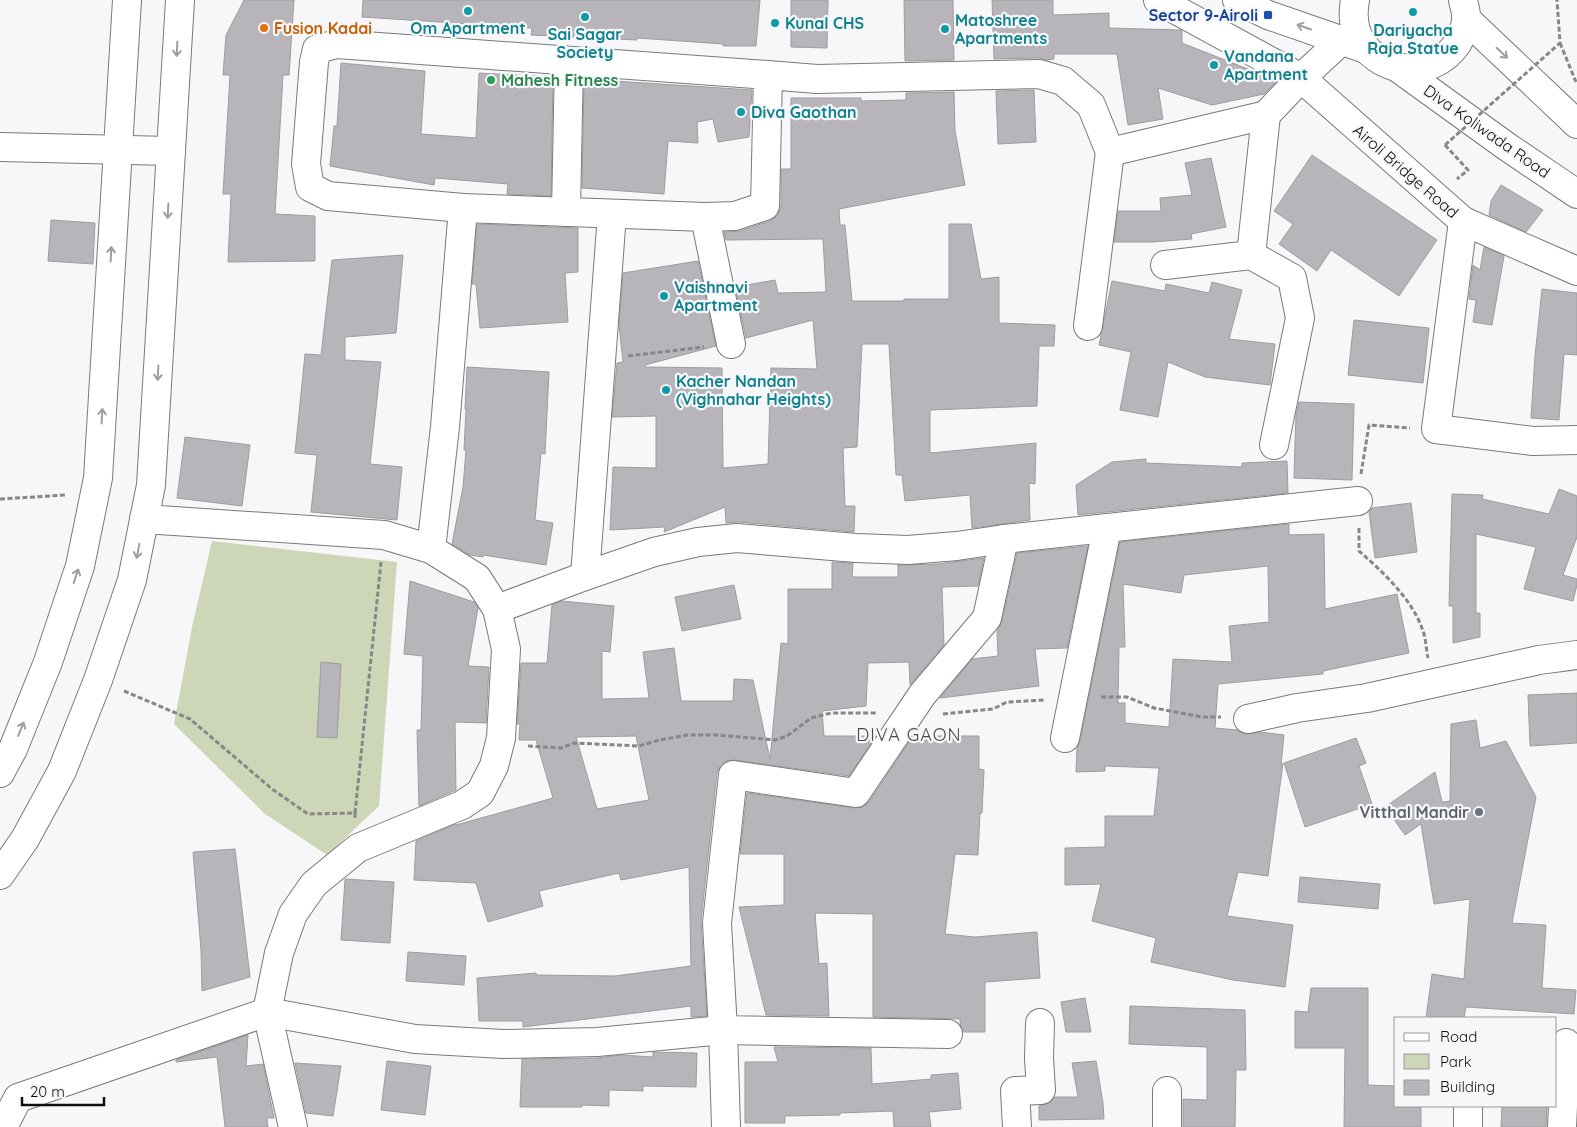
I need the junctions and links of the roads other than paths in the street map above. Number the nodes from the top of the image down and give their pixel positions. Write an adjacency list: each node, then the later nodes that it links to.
1 (127, 0): 15 (street)
2 (180, 0): 16 (street, one-way to 16)
3 (1158, 0): 11 (street, Airoli Bridge Road)
4 (1237, 0): 7 (street, one-way to 4)
5 (1355, 0): 7 (street)
6 (1465, 10): 9 (street); 13 (street, one-way to 13)
7 (1354, 45): 9 (street, Diva Koliwada Road); 11 (street)
8 (569, 61): 10 (street); 19 (street); 20 (street)
9 (1398, 68): 18 (street, Diva Koliwada Road)
10 (768, 75): 17 (street); 22 (street)
11 (1301, 78): 12 (street); 23 (street, Airoli Bridge Road)
12 (1266, 115): 17 (street); 24 (street)
13 (1577, 124)
14 (0, 147): 15 (street)
15 (118, 149): 16 (street); 41 (street, one-way to 15)
16 (171, 151): 32 (street, one-way to 32)
17 (1110, 152): 27 (street)
18 (1577, 194)
19 (463, 208): 20 (street); 35 (street)
20 (566, 212): 21 (street)
21 (612, 214): 22 (street); 36 (street)
22 (705, 216): 28 (street)
23 (1462, 221): 26 (street, Airoli Bridge Road); 29 (street)
24 (1251, 255): 25 (street); 30 (street)
25 (1165, 266)
26 (1577, 271)
27 (1088, 326)
28 (732, 344)
29 (1577, 440)
30 (1274, 445)
31 (1358, 501): 33 (street)
32 (144, 520): 35 (street); 42 (street, one-way to 42)
33 (1107, 528): 34 (street); 40 (street)
34 (1004, 539): 36 (street); 45 (street)
35 (431, 549): 37 (street)
36 (585, 576): 37 (street)
37 (498, 609): 43 (street)
38 (1577, 655): 39 (street)
39 (1248, 718)
40 (1066, 738)
41 (0, 773)
42 (0, 875)
43 (268, 1012): 45 (street); 49 (street); 52 (street)
44 (1040, 1023): 54 (street)
45 (723, 1030): 46 (street); 53 (street)
46 (948, 1034)
47 (1566, 1043): 57 (street)
48 (1167, 1091): 55 (street)
49 (9, 1092): 51 (street)
50 (1468, 1107): 56 (street)
51 (3, 1127)
52 (293, 1127)
53 (726, 1127)
54 (1017, 1127)
55 (1167, 1127)
56 (1468, 1127)
57 (1562, 1127)

